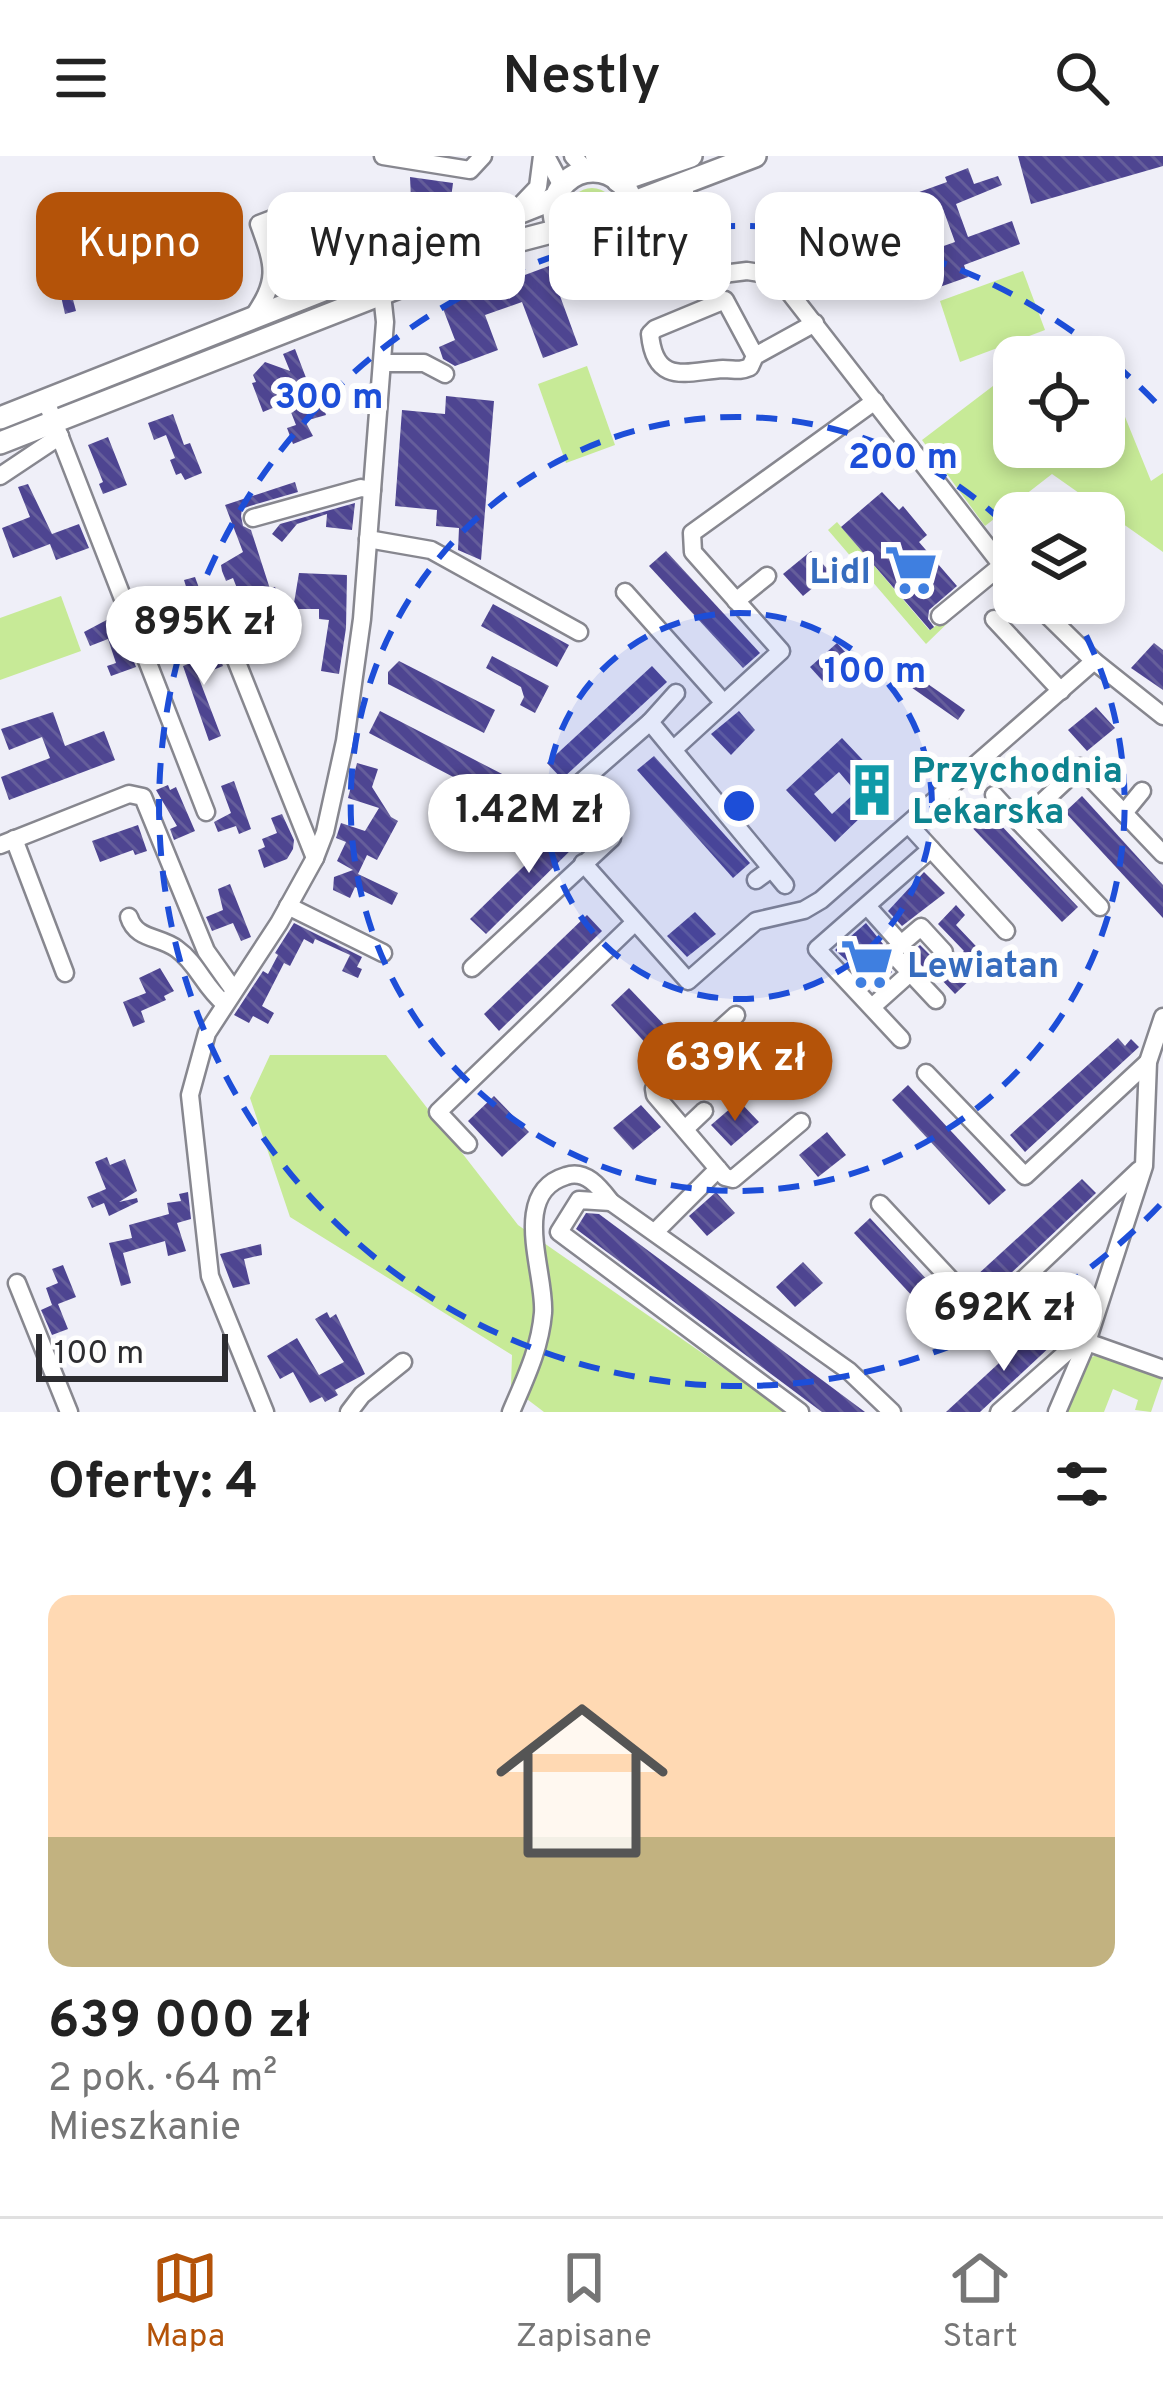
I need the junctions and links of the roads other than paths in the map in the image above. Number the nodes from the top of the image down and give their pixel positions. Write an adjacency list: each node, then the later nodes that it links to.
1 (387, 156): 4 (street)
2 (544, 156): 9 (street); 13 (street)
3 (755, 156): 7 (main road)
4 (482, 159)
5 (682, 159): 6 (street); 8 (main road)
6 (585, 161): 8 (main road); 9 (main road)
7 (709, 172): 11 (main road); 12 (street)
8 (618, 181): 10 (main road)
9 (559, 192)
10 (622, 192)
11 (674, 192)
12 (681, 192)
13 (525, 201)
14 (267, 221): 15 (street)
15 (267, 250)
16 (731, 272): 22 (street)
17 (267, 289): 21 (street)
18 (302, 300): 21 (main road)
19 (366, 300): 28 (main road)
20 (383, 300): 24 (street)
21 (251, 320): 28 (main road)
22 (815, 323): 23 (street); 26 (street)
23 (755, 356): 23 (street)
24 (382, 363): 25 (street); 31 (street)
25 (446, 374)
26 (874, 401): 34 (street); 38 (street)
27 (0, 418): 28 (main road)
28 (53, 419): 29 (main road); 30 (street); 53 (street)
29 (0, 443)
30 (0, 476)
31 (372, 490): 32 (street); 33 (street)
32 (253, 518)
33 (368, 539): 43 (street); 60 (street)
34 (993, 553)
35 (993, 572): 39 (street)
36 (767, 576): 38 (street)
37 (625, 592): 47 (street)
38 (736, 601): 47 (street)
39 (940, 616)
40 (999, 624): 45 (street)
41 (1056, 624): 44 (street)
42 (224, 630): 60 (street)
43 (580, 632)
44 (1094, 661): 45 (street); 48 (street)
45 (1061, 691): 56 (street)
46 (676, 693): 49 (street)
47 (724, 703): 50 (street)
48 (1163, 716)
49 (650, 722): 50 (street); 61 (street)
50 (674, 749): 62 (street)
51 (1142, 791): 54 (street)
52 (994, 795): 55 (street)
53 (206, 812)
54 (1124, 813): 55 (street); 59 (street)
55 (1020, 823): 65 (street)
56 (910, 826): 58 (street); 67 (street)
57 (7, 842): 73 (street); 75 (street)
58 (931, 849): 63 (street); 68 (street)
59 (1163, 854)
60 (315, 858): 64 (street)
61 (583, 863): 67 (street); 72 (street)
62 (785, 885)
63 (867, 905): 69 (street); 77 (street)
64 (288, 906): 71 (street); 75 (street)
65 (1100, 907)
66 (129, 917): 75 (street)
67 (634, 923): 86 (street)
68 (1006, 932)
69 (901, 944): 70 (street); 74 (street)
70 (944, 952)
71 (382, 953)
72 (472, 968)
73 (65, 973)
74 (910, 973): 76 (street); 77 (street)
75 (229, 996): 98 (street)
76 (936, 1000)
77 (872, 1007): 80 (street)
78 (736, 1015): 85 (street)
79 (1163, 1017): 81 (street)
80 (901, 1039)
81 (1148, 1062): 82 (street); 87 (street)
82 (926, 1073)
83 (704, 1112): 85 (street)
84 (801, 1122): 89 (street)
85 (685, 1129): 89 (street)
86 (468, 1144)
87 (1145, 1156): 88 (street); 91 (street); 94 (street)
88 (1163, 1158)
89 (718, 1169): 92 (street)
90 (611, 1202): 92 (street); 100 (street); 101 (street)
91 (880, 1204)
92 (655, 1232): 102 (street)
93 (17, 1282): 97 (street)
94 (1087, 1342): 96 (street); 103 (street); 104 (street)
95 (403, 1362): 99 (street)
96 (1163, 1369)
97 (69, 1412)
98 (265, 1412)
99 (350, 1412)
100 (511, 1412)
101 (800, 1412)
102 (892, 1412)
103 (999, 1412)
104 (1057, 1412)

